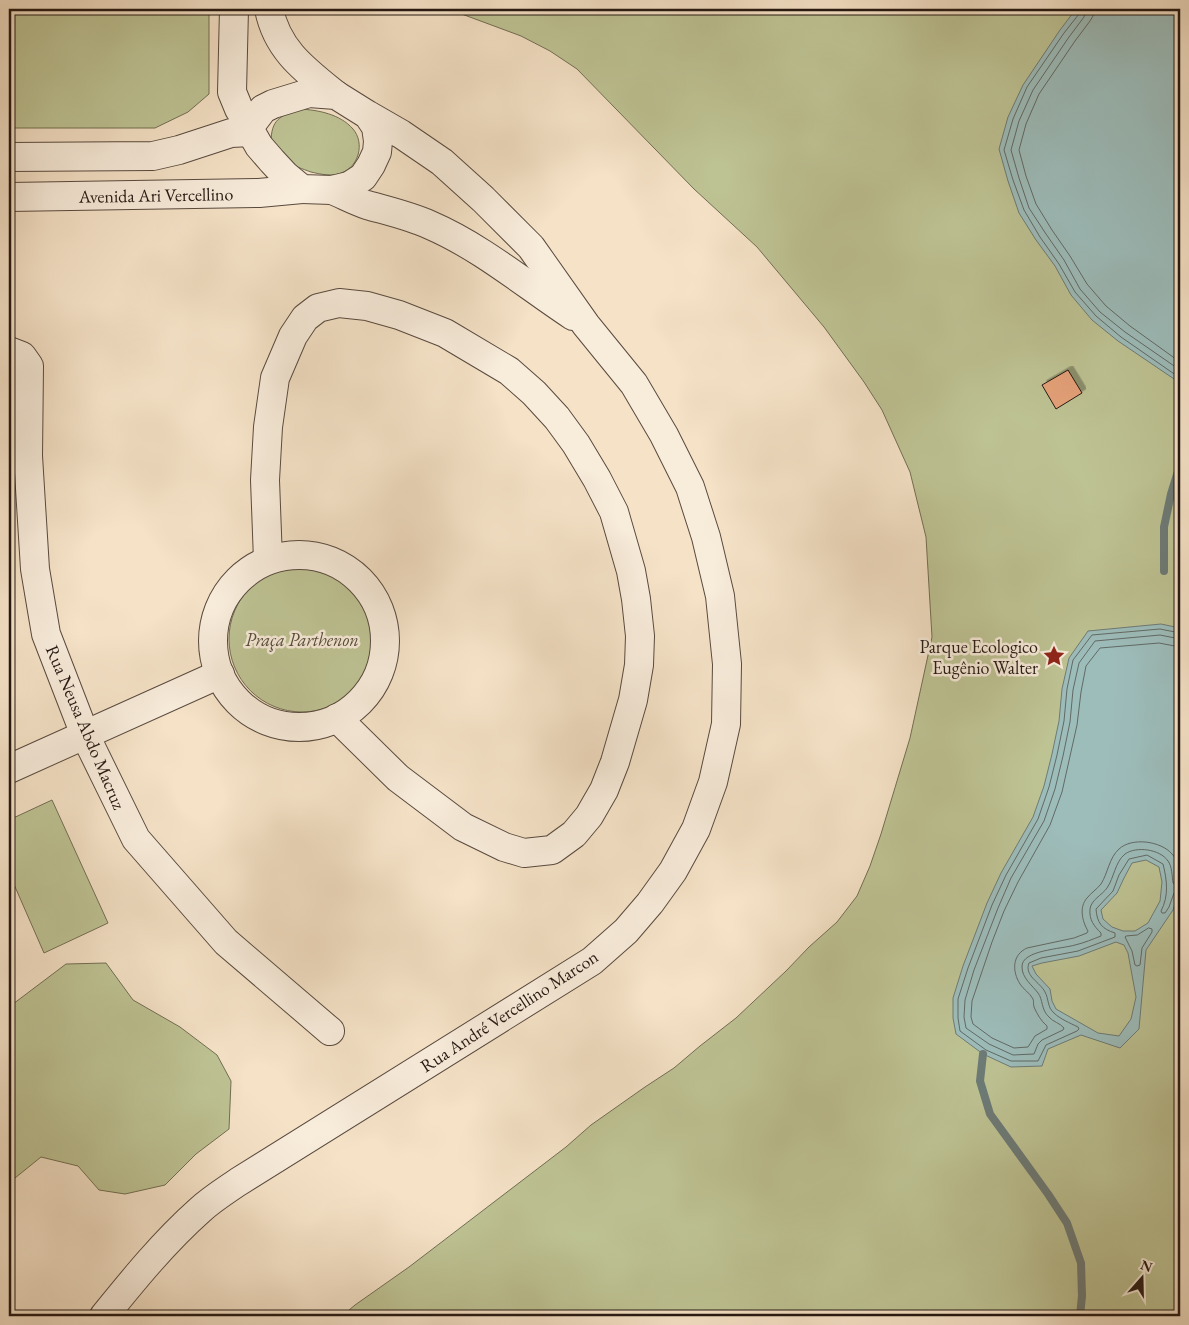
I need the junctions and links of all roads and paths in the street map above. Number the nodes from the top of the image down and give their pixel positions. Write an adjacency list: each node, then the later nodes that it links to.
1 (234, 9): 5 (street)
2 (269, 9): 3 (street)
3 (336, 95): 4 (street); 5 (street)
4 (368, 115): 8 (street); 10 (street, Rua André Vercellino Marcon)
5 (251, 128): 6 (street); 7 (street)
6 (9, 157)
7 (302, 189): 8 (street); 9 (street, Avenida Ari Vercellino)
8 (332, 190): 10 (street, Rua André Vercellino Marcon)
9 (9, 197)
10 (586, 325): 18 (street, Rua André Vercellino Marcon)
11 (9, 350): 15 (street, Rua Neusa Abdo Macruz)
12 (268, 560): 13 (street); 14 (street); 14 (street)
13 (220, 674): 14 (street); 15 (street)
14 (337, 718)
15 (85, 735): 16 (street); 17 (street, Rua Neusa Abdo Macruz)
16 (9, 769)
17 (330, 1031)
18 (104, 1316)

